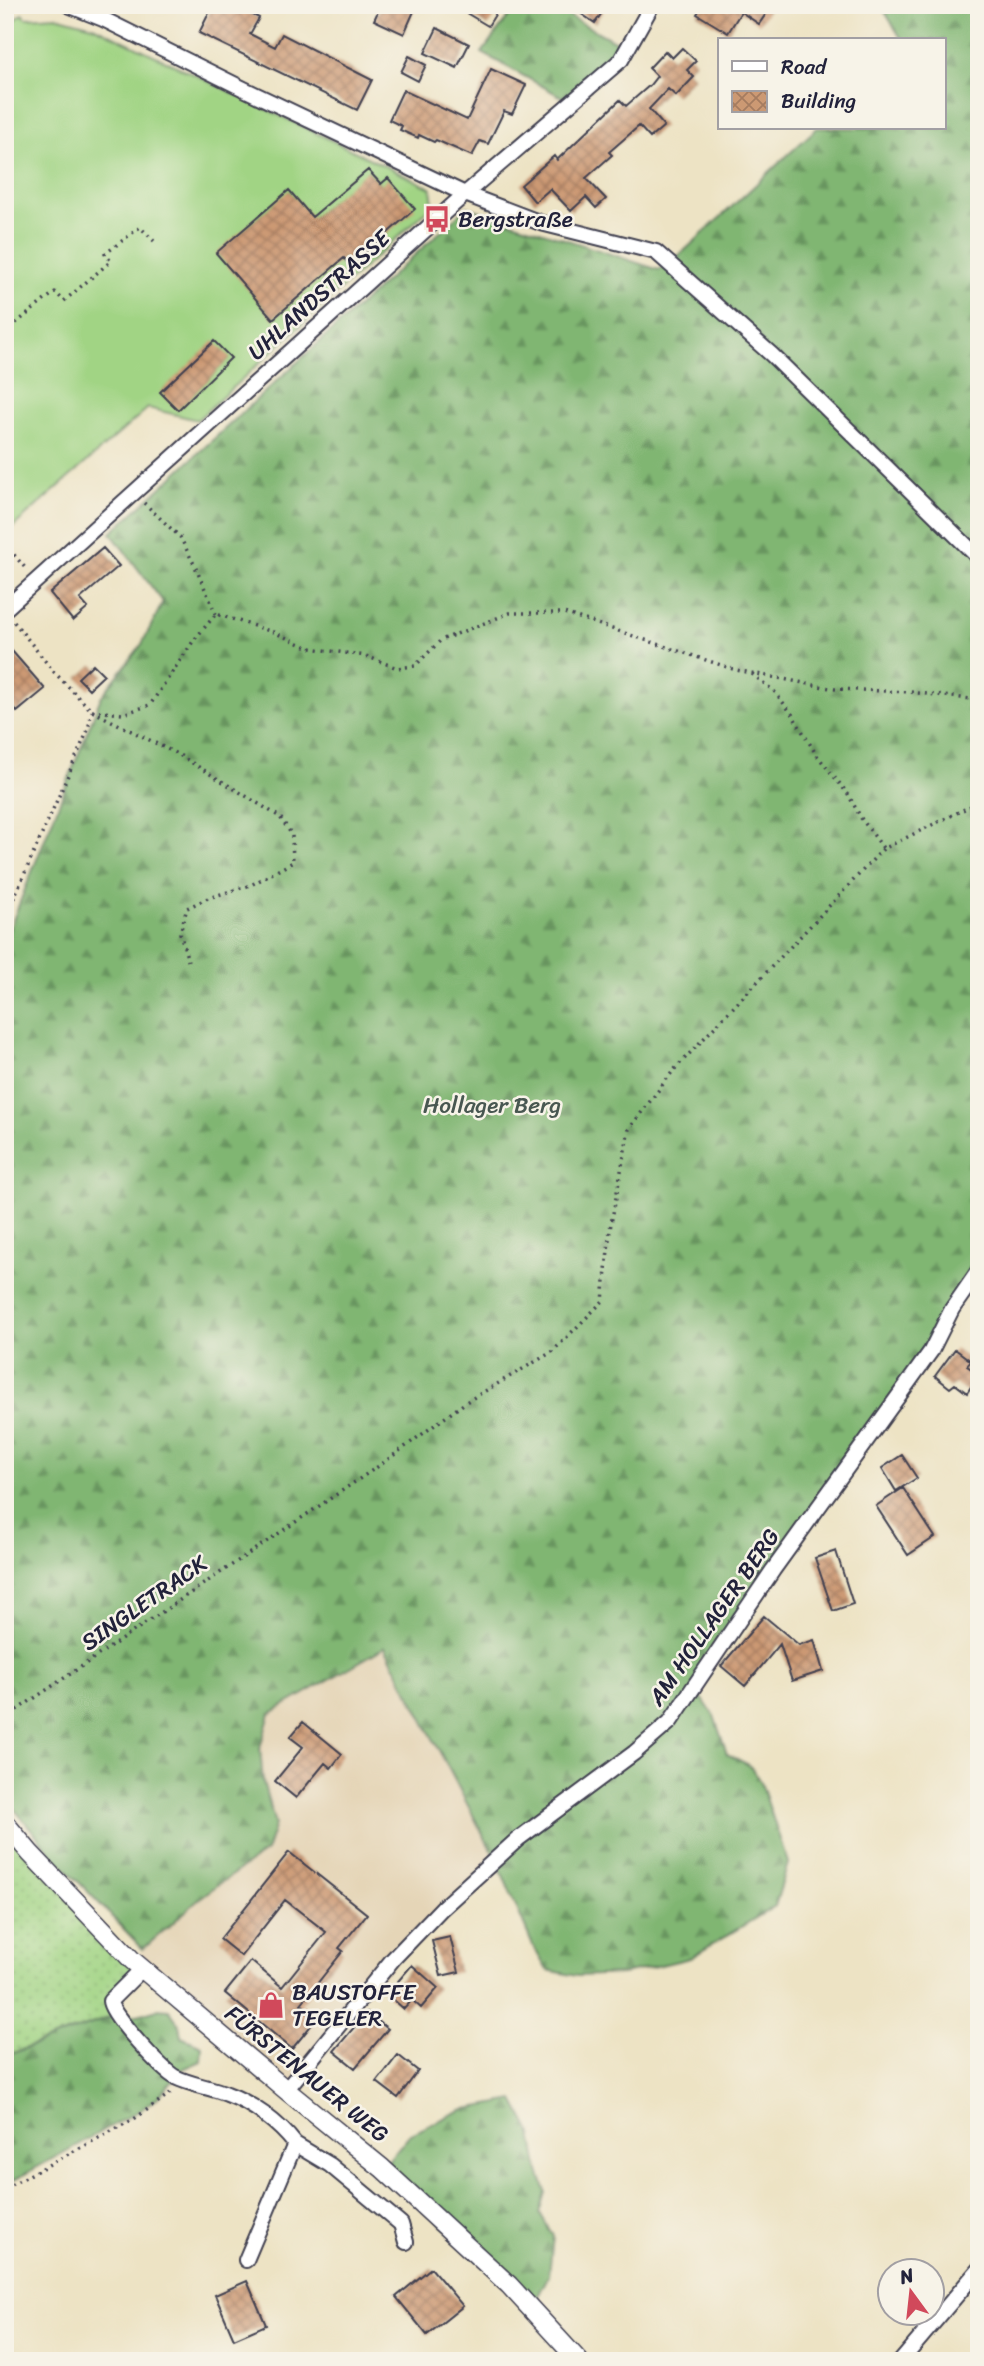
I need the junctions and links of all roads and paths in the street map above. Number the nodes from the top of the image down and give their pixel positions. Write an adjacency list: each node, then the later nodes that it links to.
1 (68, 5): 3 (street)
2 (652, 5): 3 (street, UHLANDSTRASSE)
3 (466, 194): 6 (street, UHLANDSTRASSE); 8 (street)
4 (154, 241): 5 (path)
5 (5, 332)
6 (133, 493): 9 (street, UHLANDSTRASSE); 11 (path)
7 (5, 544): 9 (path)
8 (979, 558)
9 (35, 582): 10 (street, UHLANDSTRASSE)
10 (8, 614): 14 (path)
11 (216, 614): 12 (path); 14 (path)
12 (750, 673): 13 (path); 16 (path)
13 (979, 700)
14 (92, 711): 17 (path); 18 (path)
15 (979, 802): 16 (path)
16 (883, 849): 20 (path, SINGLETRACK)
17 (5, 918)
18 (188, 961)
19 (979, 1270): 24 (street, AM HOLLAGER BERG)
20 (5, 1718)
21 (5, 1823): 22 (street, FÜRSTENAUER WEG)
22 (142, 1969): 23 (street); 24 (street, FÜRSTENAUER WEG)
23 (182, 2079): 25 (street); 26 (path)
24 (286, 2090): 30 (street, FÜRSTENAUER WEG)
25 (295, 2144): 27 (street); 28 (street)
26 (5, 2188)
27 (406, 2242)
28 (246, 2260)
29 (979, 2269): 31 (street)
30 (579, 2361)
31 (901, 2361)

